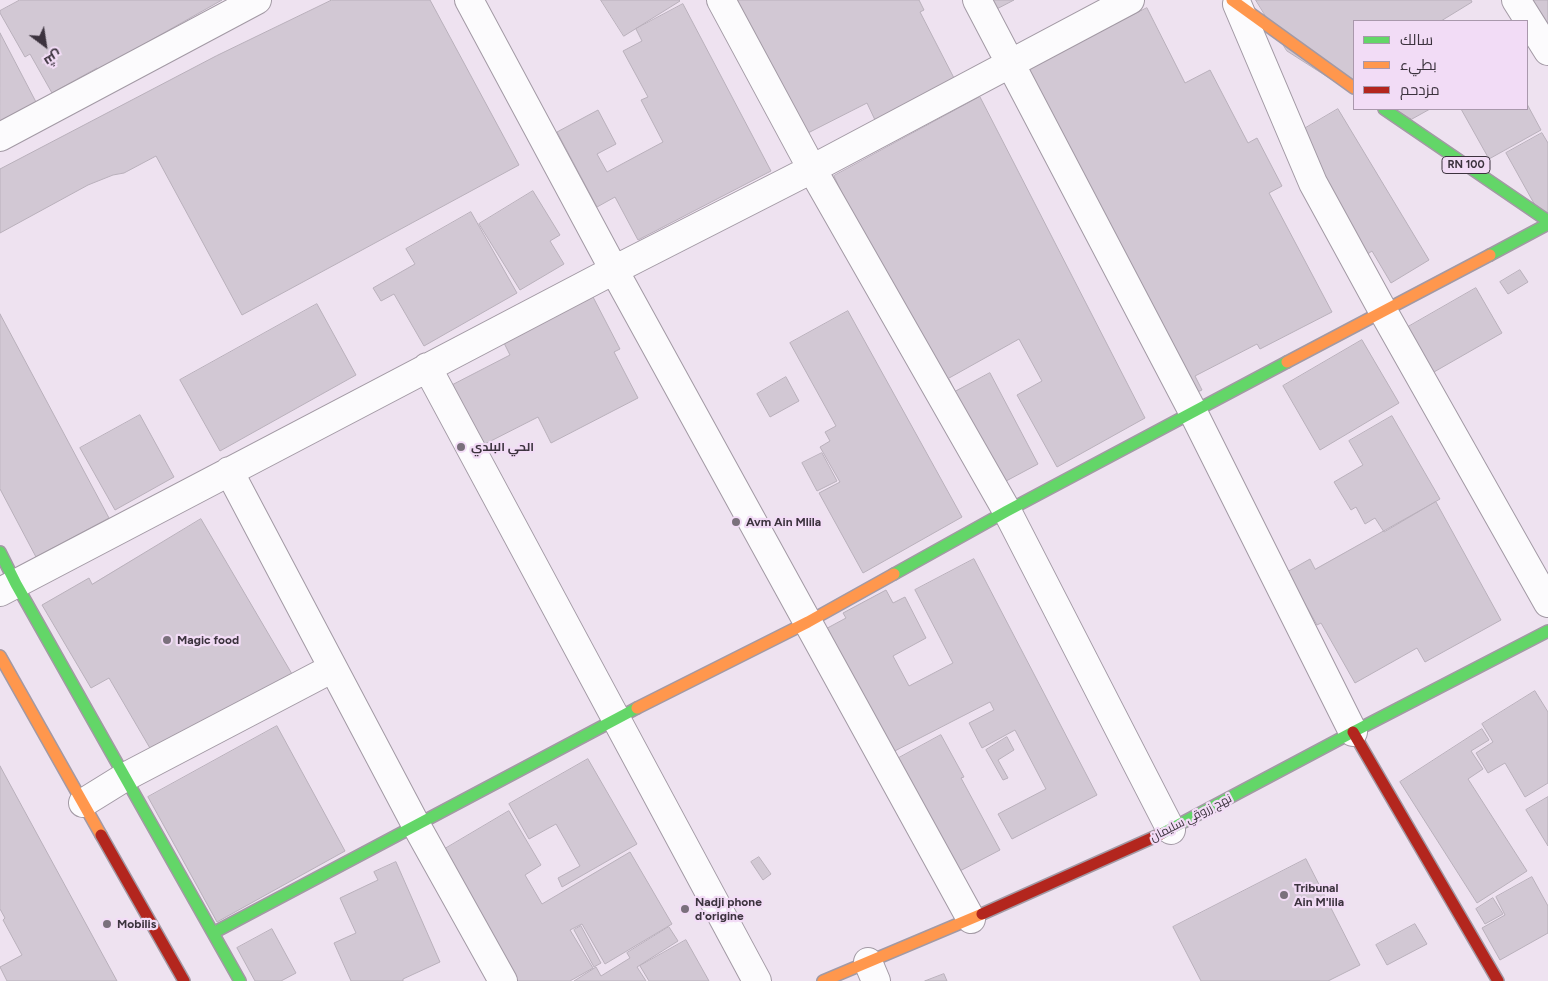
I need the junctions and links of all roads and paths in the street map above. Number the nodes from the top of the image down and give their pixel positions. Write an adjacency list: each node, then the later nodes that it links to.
1 (257, 0): 12 (street)
2 (469, 0): 15 (street)
3 (722, 0): 13 (street)
4 (976, 0): 9 (street)
5 (1130, 0): 9 (street)
6 (1516, 0): 8 (street)
7 (1235, 2): 10 (street); 16 (street)
8 (1548, 51)
9 (1009, 63): 13 (street); 18 (street)
10 (1353, 87)
11 (1385, 110): 14 (street, RN 100)
12 (0, 138)
13 (812, 169): 15 (street); 20 (street)
14 (1548, 222): 16 (street)
15 (614, 270): 17 (street); 24 (street)
16 (1383, 311): 18 (street); 23 (street)
17 (427, 367): 19 (street); 28 (street)
18 (1194, 412): 20 (street); 29 (street)
19 (230, 471): 22 (street); 27 (street)
20 (1007, 511): 24 (street); 33 (street)
21 (0, 552): 22 (street)
22 (8, 588): 30 (street)
23 (1548, 603)
24 (808, 622): 28 (street); 34 (street)
25 (1548, 631): 29 (street, نهج زروقي سليمان)
26 (0, 656): 31 (street)
27 (333, 668): 30 (street); 32 (street)
28 (616, 719): 32 (street); 40 (street)
29 (1353, 732): 33 (street, نهج زروقي سليمان); 42 (street)
30 (126, 777): 31 (street); 35 (street)
31 (83, 803): 37 (street)
32 (416, 825): 35 (street); 39 (street)
33 (1171, 830): 34 (street, نهج زروقي سليمان)
34 (971, 919): 36 (street, نهج زروقي سليمان)
35 (213, 933): 38 (street)
36 (872, 972): 41 (street, نهج زروقي سليمان)
37 (184, 981)
38 (240, 981)
39 (503, 981)
40 (757, 981)
41 (824, 981)
42 (1498, 981)

